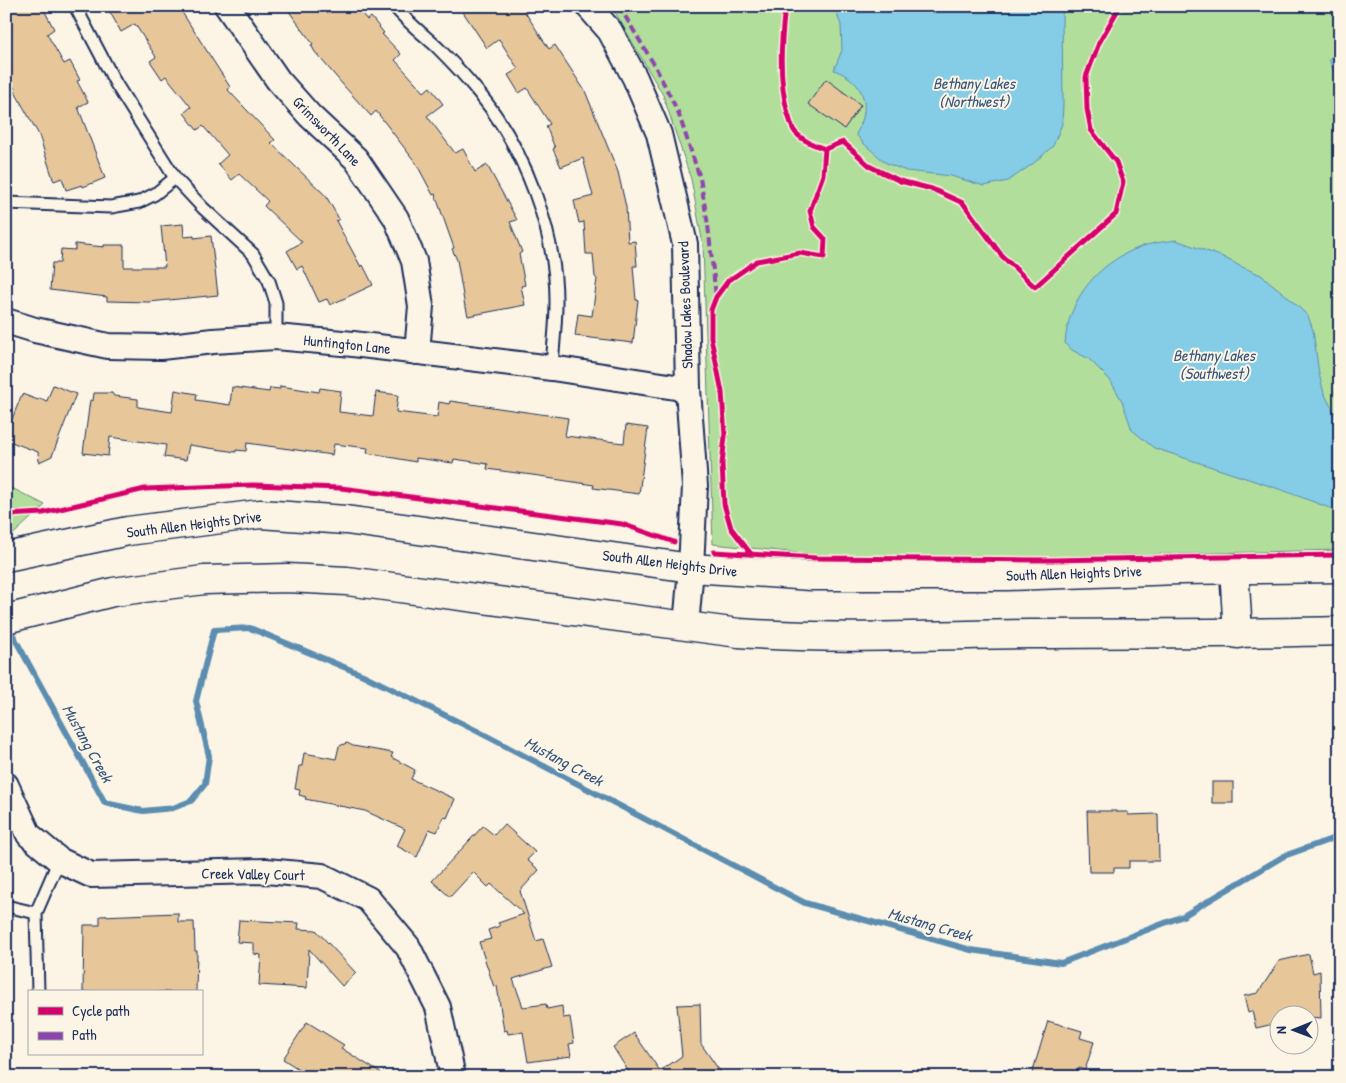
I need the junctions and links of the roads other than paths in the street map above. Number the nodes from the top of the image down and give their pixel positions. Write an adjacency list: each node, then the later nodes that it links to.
1 (75, 6): 5 (lane)
2 (227, 6): 9 (street, Grimsworth Lane)
3 (394, 6): 10 (lane)
4 (588, 6): 11 (street, Shadow Lakes Boulevard)
5 (175, 178): 6 (lane); 8 (lane)
6 (6, 203)
7 (6, 322): 8 (street, Huntington Lane)
8 (276, 337): 9 (street, Huntington Lane)
9 (417, 352): 10 (street, Huntington Lane)
10 (552, 368): 11 (street, Huntington Lane)
11 (688, 389): 13 (street, Shadow Lakes Boulevard)
12 (11, 556): 13 (main road, South Allen Heights Drive)
13 (691, 568): 14 (main road, South Allen Heights Drive); 17 (street, Shadow Lakes Boulevard)
14 (1234, 568): 15 (main road, South Allen Heights Drive); 19 (main road)
15 (1340, 568)
16 (6, 619): 17 (main road)
17 (686, 626): 19 (main road)
18 (1340, 631): 19 (main road)
19 (1238, 634)
20 (6, 785): 21 (street, Creek Valley Court)
21 (11, 809): 22 (street, Creek Valley Court)
22 (60, 860): 24 (lane); 26 (street, Creek Valley Court)
23 (6, 906): 24 (lane)
24 (36, 913): 25 (lane)
25 (38, 990)
26 (453, 1077)

